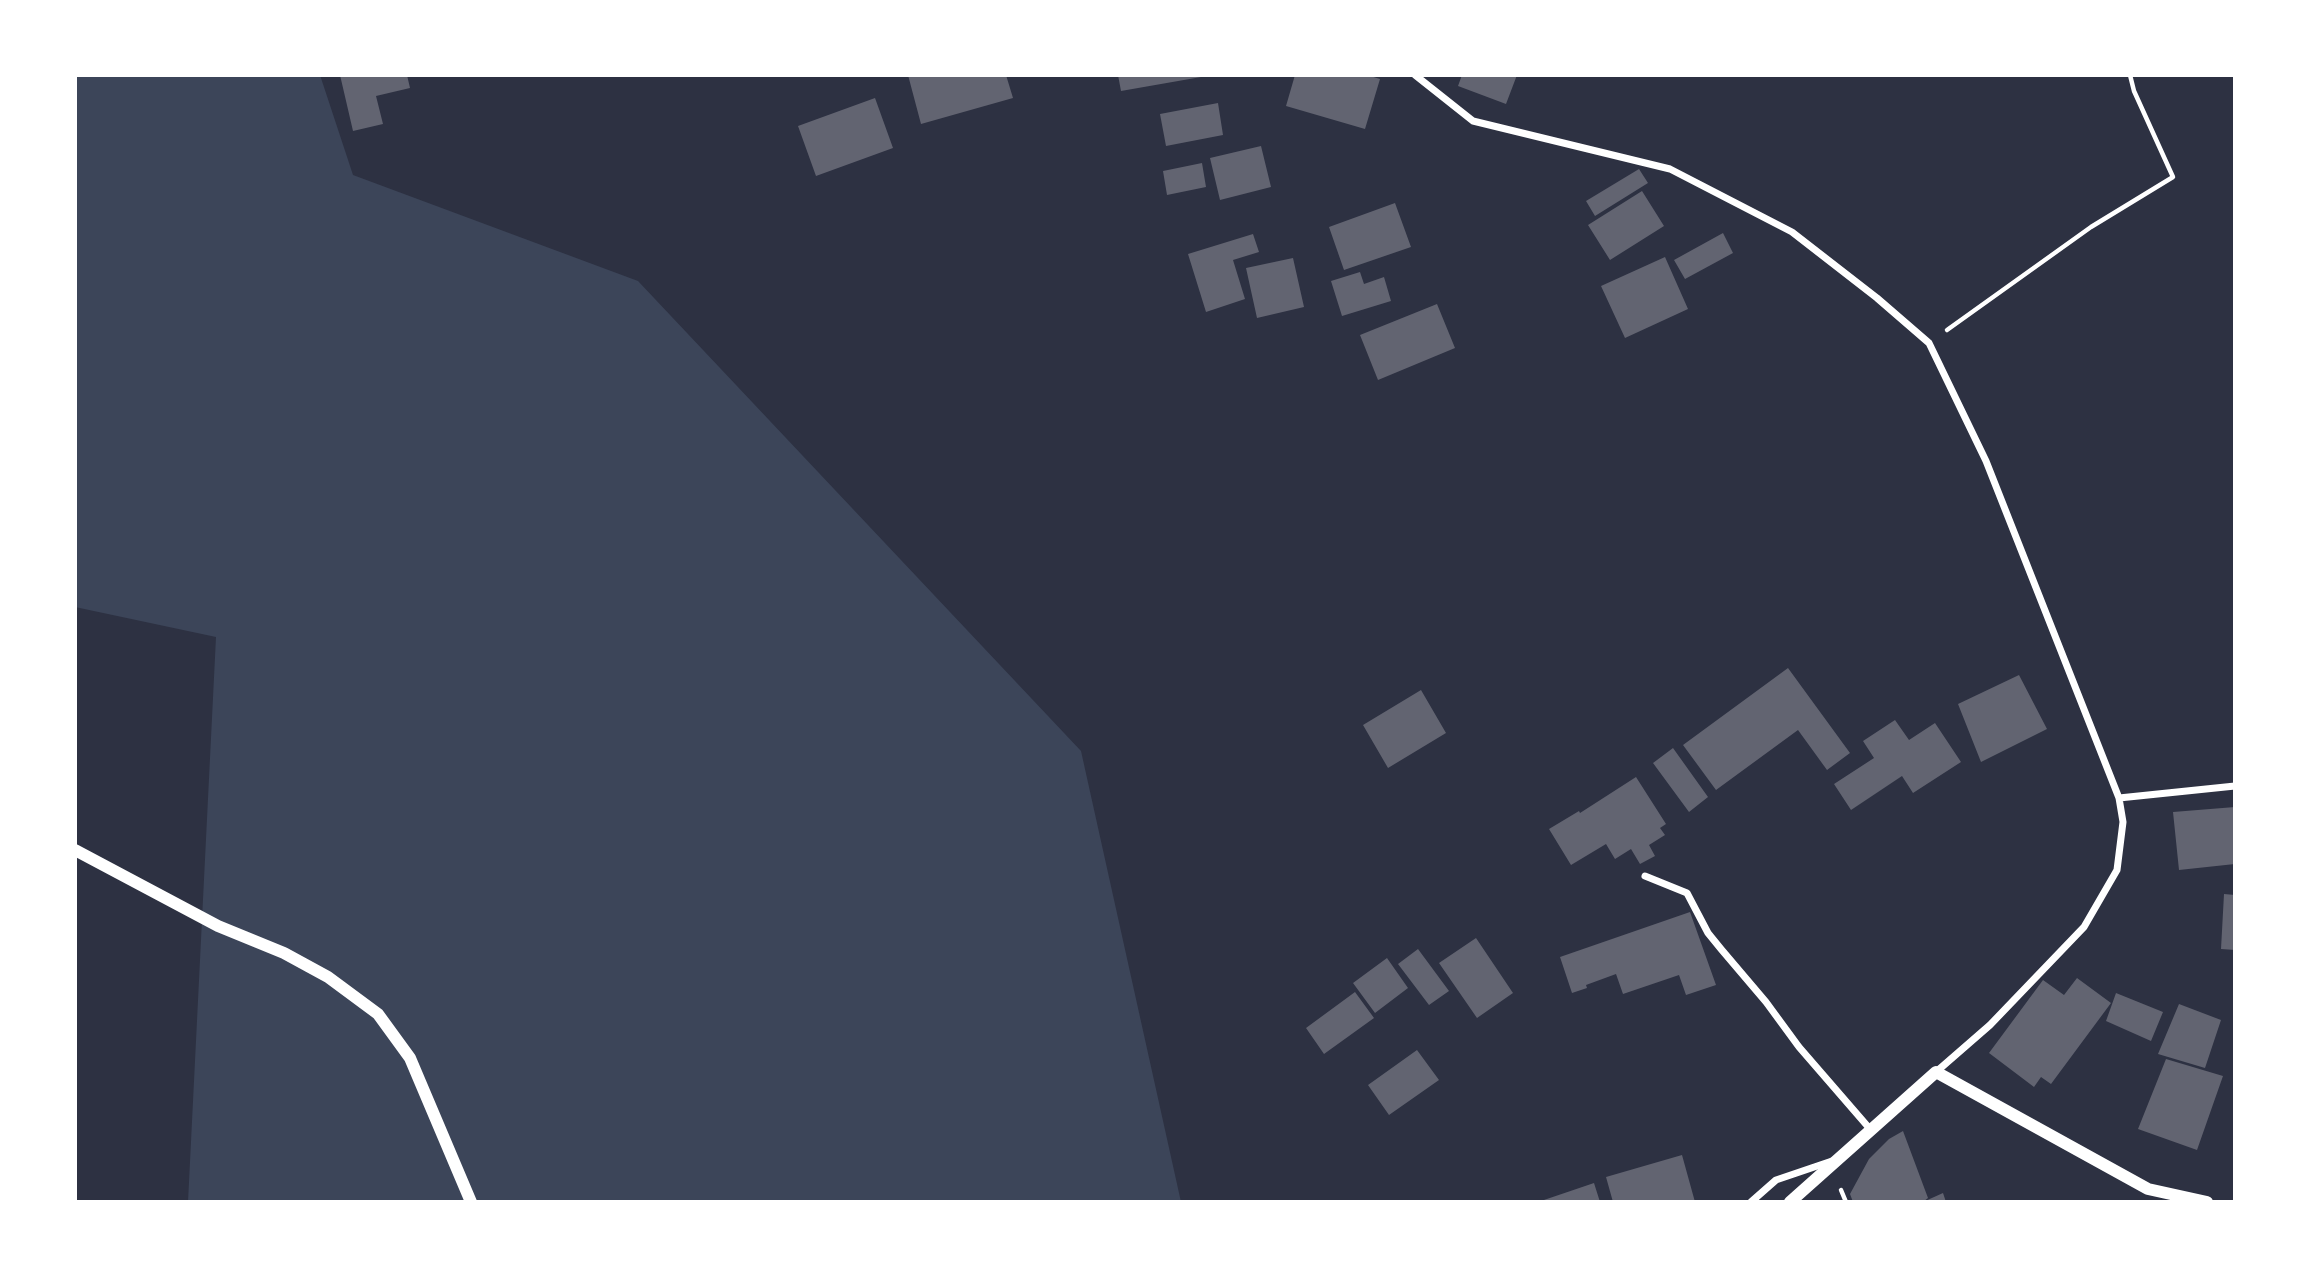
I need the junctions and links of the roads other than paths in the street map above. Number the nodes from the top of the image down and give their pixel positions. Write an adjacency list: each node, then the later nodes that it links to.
1 (1415, 75): 3 (street)
2 (2235, 786): 3 (street)
3 (2119, 798): 6 (street)
4 (75, 850): 9 (street)
5 (1645, 876): 7 (street)
6 (1936, 1072): 7 (street); 12 (street)
7 (1870, 1129): 8 (street)
8 (1836, 1159): 10 (street); 11 (street)
9 (471, 1202)
10 (1751, 1202)
11 (1790, 1202)
12 (2207, 1202)

